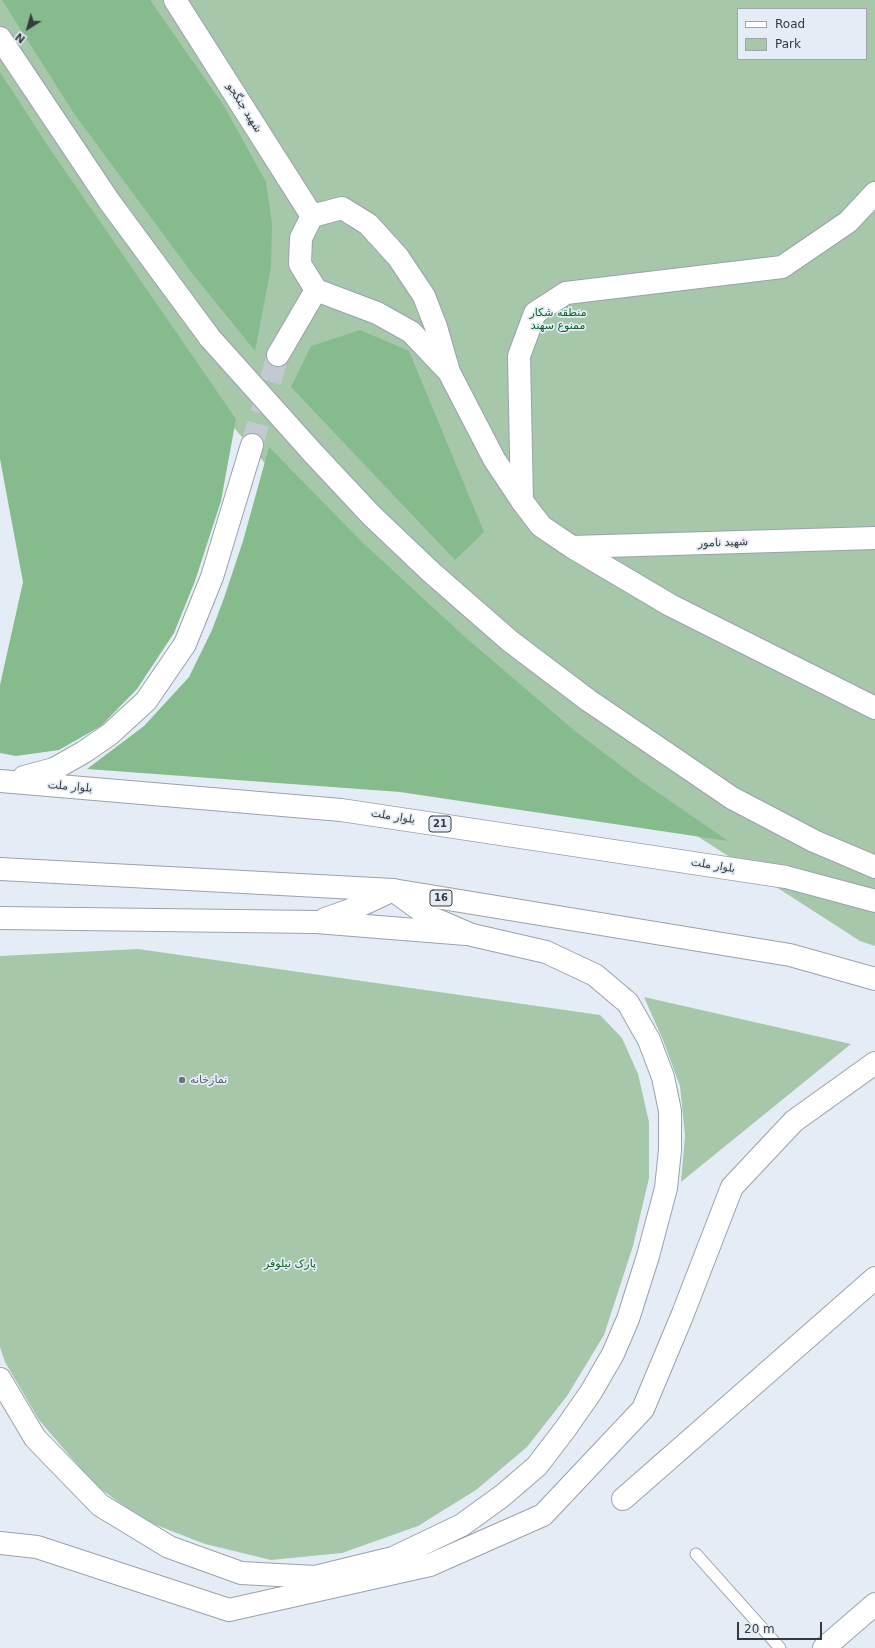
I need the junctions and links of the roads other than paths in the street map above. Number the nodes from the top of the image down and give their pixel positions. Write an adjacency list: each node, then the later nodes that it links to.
1 (175, 0): 4 (main road, شهید جنگجو)
2 (0, 38): 14 (main road, bridge)
3 (875, 193): 9 (main road)
4 (312, 216): 5 (main road); 7 (main road)
5 (316, 290): 6 (main road); 7 (main road)
6 (278, 355)
7 (449, 372): 9 (main road)
8 (252, 445): 13 (main road)
9 (522, 501): 11 (main road)
10 (875, 538): 11 (main road, شهید نامور)
11 (572, 548): 12 (main road)
12 (875, 708)
13 (4, 782): 17 (main road, بلوار ملت / 21)
14 (875, 867)
15 (0, 869): 16 (main road, 16)
16 (393, 890): 19 (main road); 20 (main road); 21 (main road, 16)
17 (875, 901)
18 (0, 918): 19 (main road)
19 (316, 922): 20 (main road)
20 (472, 935): 24 (main road)
21 (875, 979)
22 (875, 1063): 26 (main road)
23 (875, 1278): 25 (main road)
24 (0, 1379)
25 (623, 1499)
26 (0, 1543)
27 (696, 1554): 29 (lane)
28 (875, 1604): 30 (main road)
29 (780, 1648)
30 (824, 1648)

